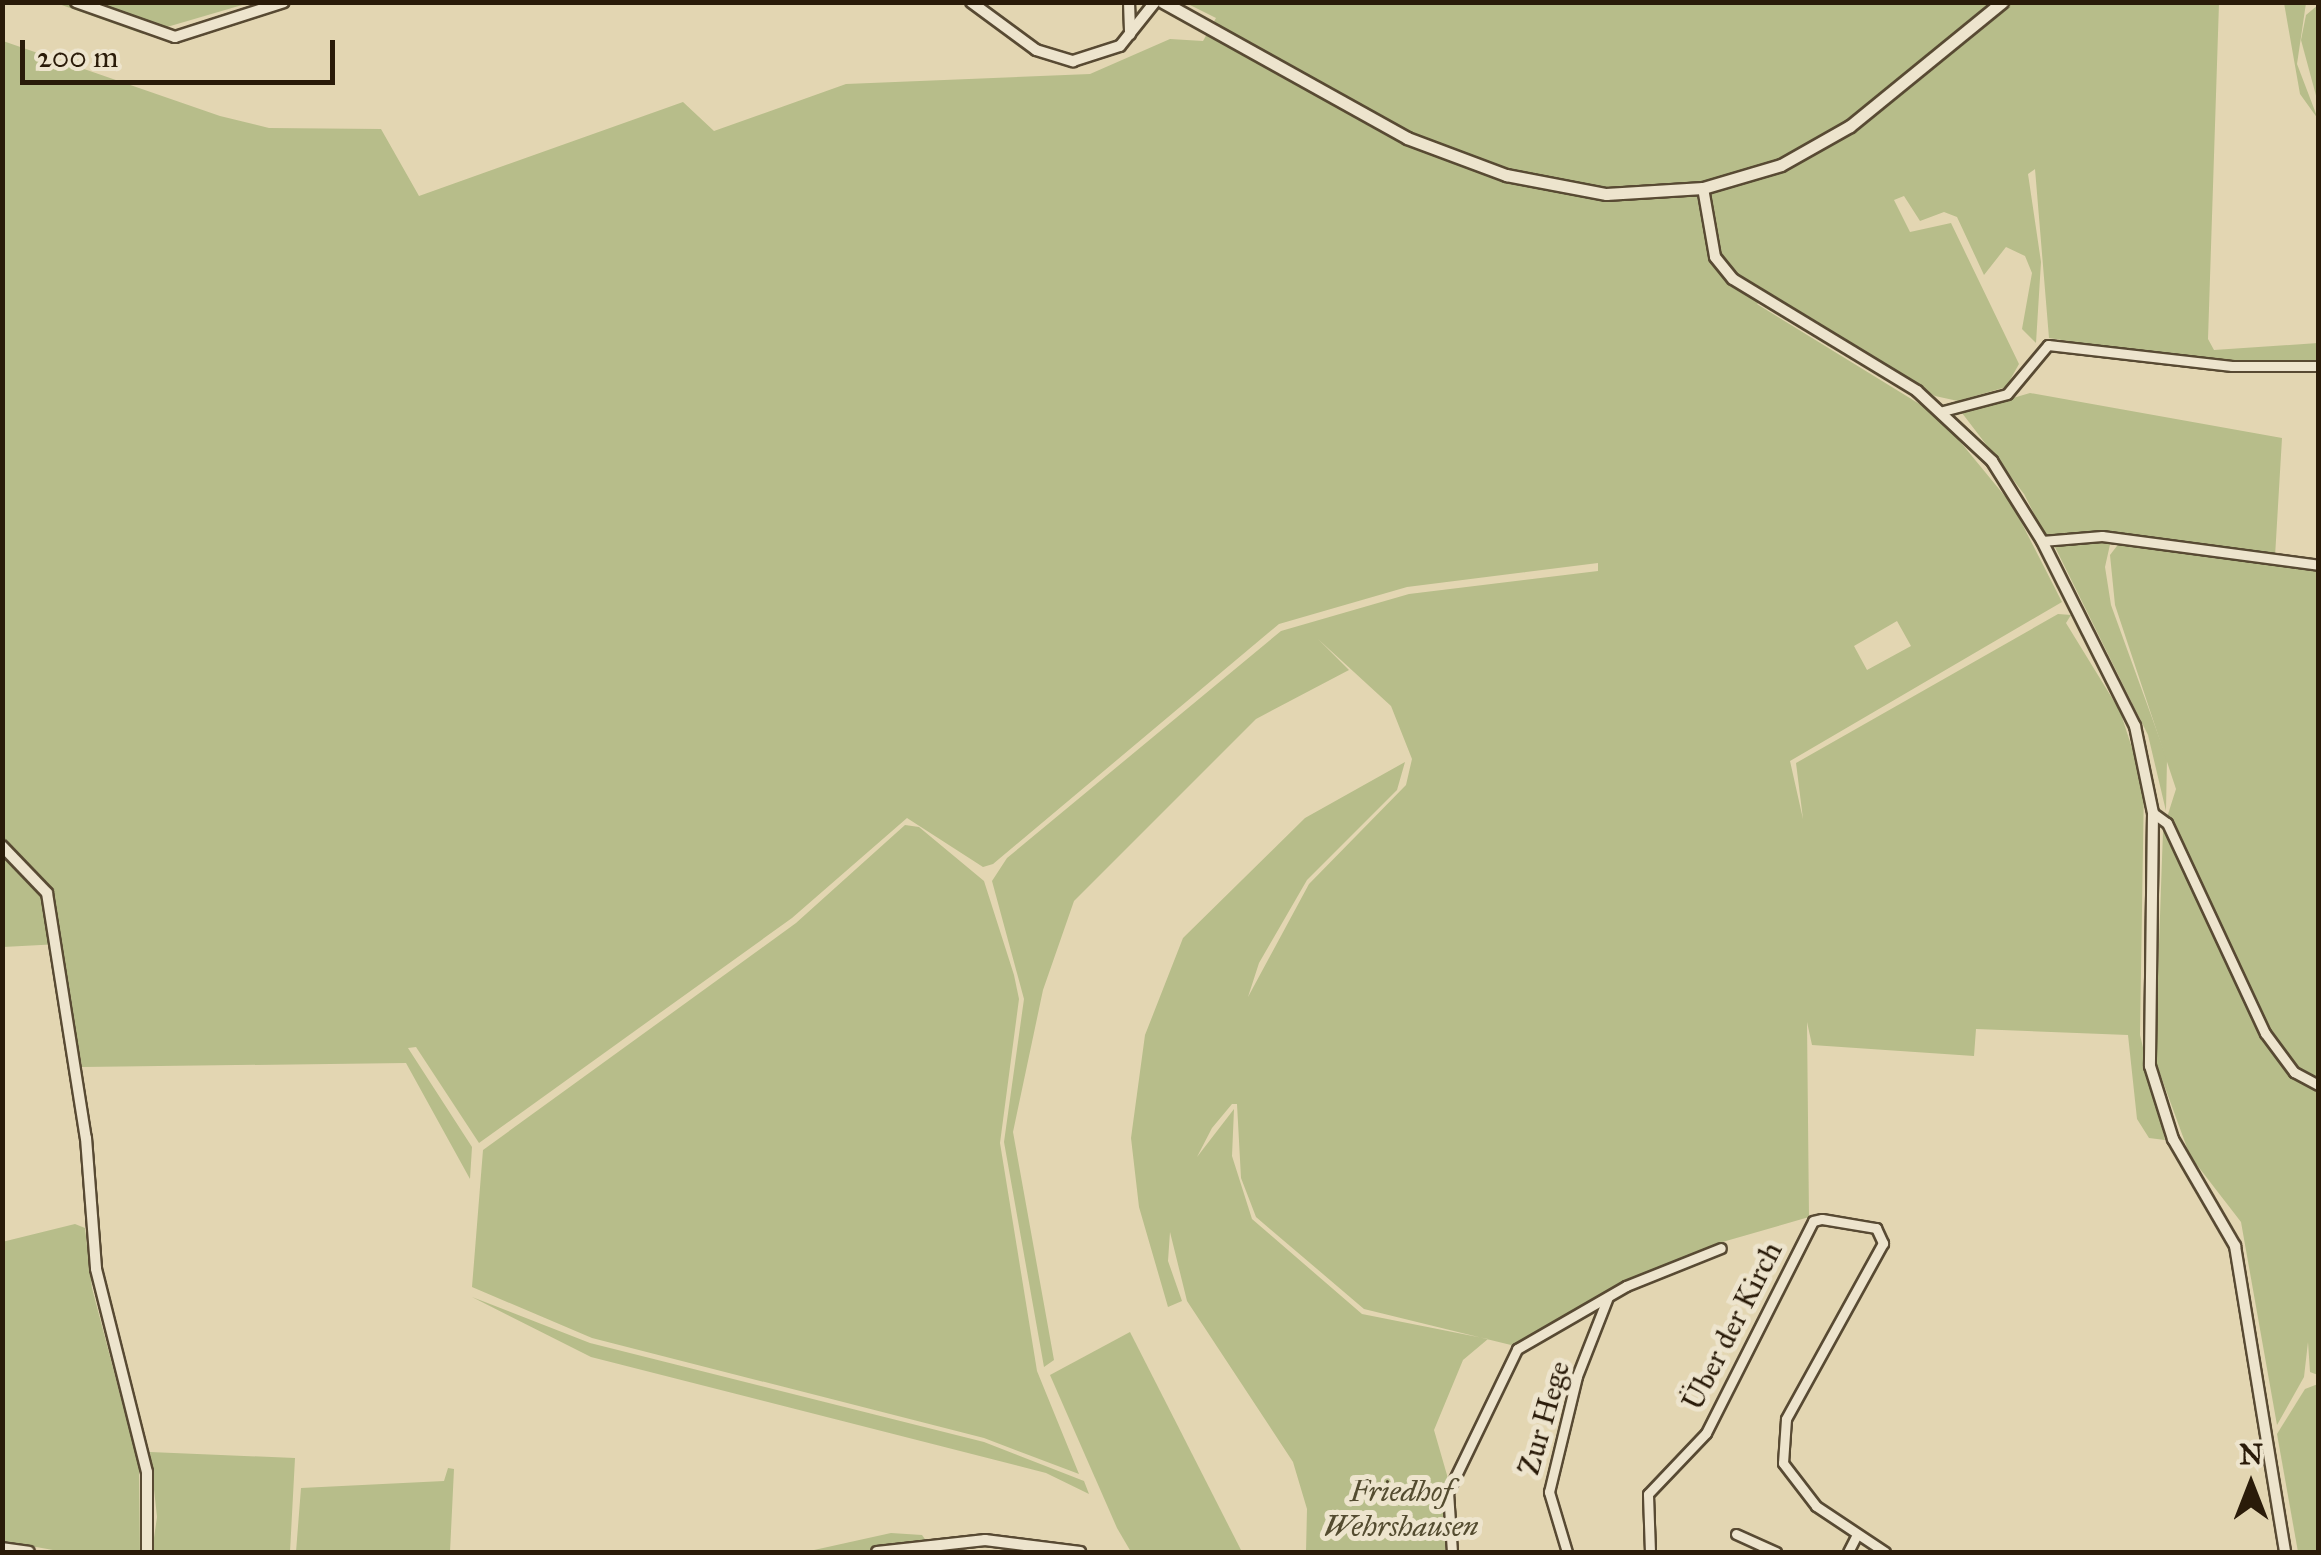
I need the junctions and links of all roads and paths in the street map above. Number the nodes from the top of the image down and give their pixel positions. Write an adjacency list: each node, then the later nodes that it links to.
1 (76, 2): 2 (street)
2 (284, 2)
3 (970, 2): 8 (street)
4 (1128, 2): 8 (street)
5 (1155, 2): 8 (street)
6 (1162, 2): 9 (main road)
7 (2002, 2): 9 (main road)
8 (1130, 36)
9 (1704, 188): 11 (street)
10 (2318, 366): 11 (street)
11 (1943, 411): 12 (street)
12 (2042, 541): 13 (street); 14 (street)
13 (2318, 565)
14 (2153, 814): 16 (street); 32 (street)
15 (2, 846): 23 (street)
16 (2318, 1085)
17 (1721, 1248): 18 (street)
18 (1608, 1297): 26 (street); 27 (street, Zur Hege)
19 (1736, 1534): 29 (street)
20 (1857, 1534): 28 (street, Über der Kirch); 30 (street); 31 (street)
21 (2, 1548): 22 (street)
22 (29, 1552)
23 (147, 1552)
24 (877, 1552): 25 (street)
25 (1080, 1552)
26 (1452, 1552)
27 (1568, 1552)
28 (1650, 1552)
29 (1776, 1552)
30 (1848, 1552)
31 (1885, 1552)
32 (2285, 1552)

